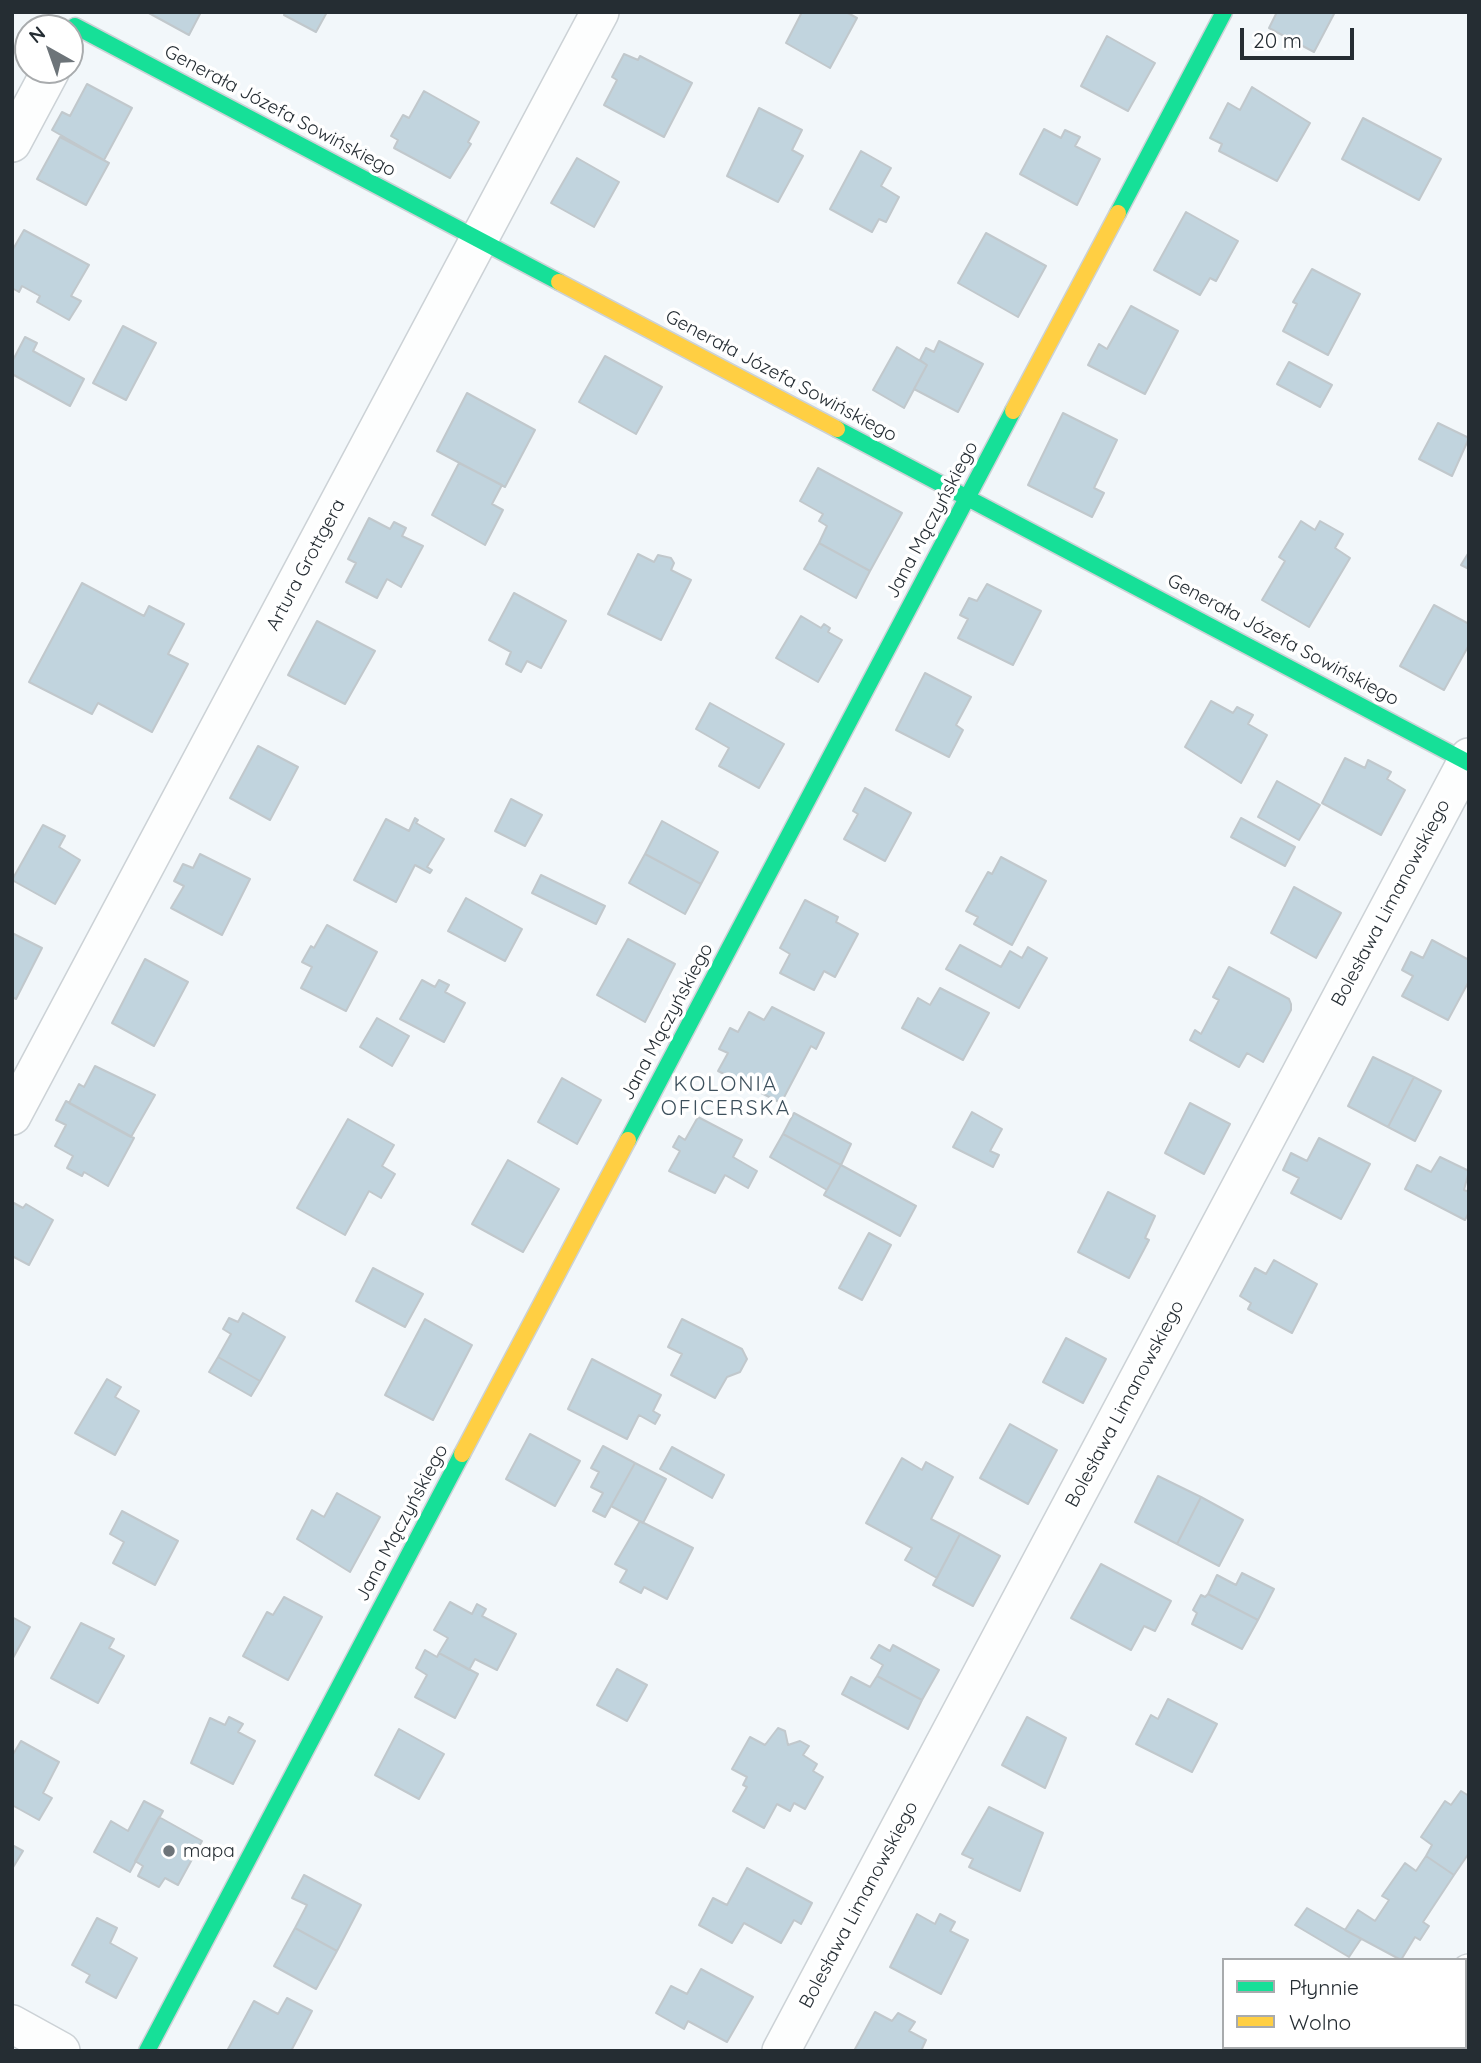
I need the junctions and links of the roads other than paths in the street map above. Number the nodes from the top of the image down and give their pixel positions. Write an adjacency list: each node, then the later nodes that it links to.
1 (600, 12): 6 (street, Artura Grottgera)
2 (1224, 12): 7 (street, Jana Mączyńskiego)
3 (84, 28): 6 (street, Generała Józefa Sowińskiego)
4 (44, 84): 5 (street)
5 (12, 143)
6 (479, 241): 7 (street, Generała Józefa Sowińskiego); 9 (street, Artura Grottgera)
7 (968, 498): 8 (street, Generała Józefa Sowińskiego); 12 (street, Jana Mączyńskiego)
8 (1468, 760): 13 (street, Bolesława Limanowskiego)
9 (12, 1116)
10 (12, 2024): 11 (street)
11 (61, 2051)
12 (147, 2051)
13 (781, 2051)

